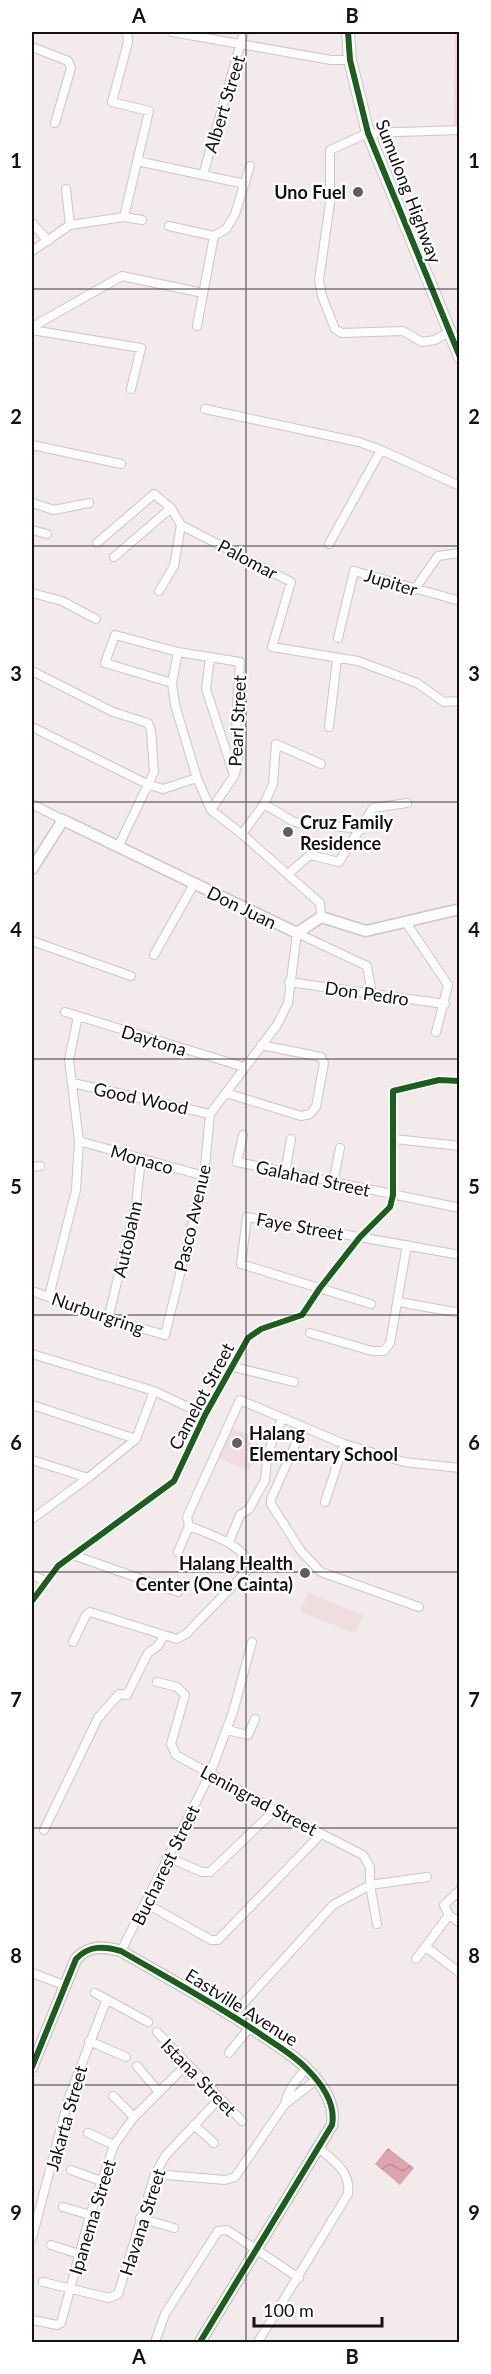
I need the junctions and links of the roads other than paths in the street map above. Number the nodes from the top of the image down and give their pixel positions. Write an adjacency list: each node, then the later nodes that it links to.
1 (127, 32): 11 (street)
2 (172, 32): 5 (street)
3 (244, 32): 5 (street, Albert Street)
4 (348, 32): 7 (main road, Sumulong Highway)
5 (242, 44): 7 (street); 13 (street, Albert Street)
6 (32, 47): 8 (street)
7 (350, 60): 10 (main road, Sumulong Highway)
8 (55, 123)
9 (459, 130): 10 (street)
10 (368, 133): 27 (main road, Sumulong Highway); 27 (street)
11 (137, 161): 13 (street); 16 (street)
12 (250, 166): 14 (street)
13 (203, 175): 14 (street)
14 (245, 184): 21 (street)
15 (66, 189): 19 (street)
16 (124, 217): 17 (street); 19 (street)
17 (142, 220)
18 (32, 223): 22 (street)
19 (70, 225): 22 (street)
20 (169, 226): 21 (street)
21 (214, 236): 24 (street)
22 (48, 241): 23 (street)
23 (32, 251)
24 (202, 293): 25 (street); 26 (street)
25 (197, 326)
26 (32, 328): 29 (street)
27 (449, 332): 28 (main road, Sumulong Highway)
28 (459, 357)
29 (131, 389)
30 (205, 409): 32 (street)
31 (32, 446): 33 (street)
32 (381, 450): 34 (street); 42 (street)
33 (121, 464)
34 (459, 486)
35 (32, 503): 36 (street)
36 (89, 503)
37 (171, 508): 38 (street); 41 (street); 44 (street)
38 (181, 525): 46 (street); 53 (street, Palomar)
39 (32, 530): 40 (street)
40 (47, 534)
41 (97, 543)
42 (329, 544)
43 (459, 553): 45 (street)
44 (114, 557)
45 (414, 590): 48 (street, Jupiter); 50 (street, Jupiter)
46 (159, 591)
47 (32, 592): 49 (street)
48 (459, 601)
49 (96, 619)
50 (338, 638)
51 (178, 652): 52 (street); 55 (street); 55 (street)
52 (210, 657): 60 (street); 60 (street, Pearl Street)
53 (338, 659): 56 (street, Palomar); 58 (street)
54 (32, 671): 62 (street)
55 (172, 683): 61 (street)
56 (459, 701)
57 (32, 726): 62 (street)
58 (328, 727)
59 (321, 764): 65 (street)
60 (234, 776): 66 (street, Pearl Street)
61 (197, 778): 62 (street); 66 (street)
62 (147, 784): 70 (street)
63 (407, 803): 68 (street)
64 (32, 804): 67 (street, Don Juan)
65 (264, 804): 68 (street); 69 (street)
66 (212, 810): 69 (street)
67 (63, 820): 70 (street, Don Juan); 71 (street)
68 (362, 829): 72 (street)
69 (242, 834): 72 (street)
70 (118, 846): 73 (street, Don Juan)
71 (32, 869)
72 (288, 874): 75 (street)
73 (194, 884): 77 (street, Don Juan); 79 (street)
74 (459, 909): 76 (street)
75 (321, 917): 76 (street); 77 (street, Don Juan)
76 (405, 921): 83 (street)
77 (297, 933): 81 (street); 82 (street)
78 (32, 941): 80 (street)
79 (154, 955)
80 (131, 976)
81 (289, 982): 82 (street, Don Pedro); 87 (street)
82 (372, 994): 83 (street, Don Pedro)
83 (445, 1004): 86 (street)
84 (65, 1012): 85 (street, Daytona)
85 (78, 1016): 88 (street, Daytona); 90 (street)
86 (436, 1032)
87 (261, 1045): 88 (street); 91 (street)
88 (244, 1067): 91 (street)
89 (459, 1081): 95 (street)
90 (73, 1083): 92 (street, Good Wood); 96 (street)
91 (226, 1093): 92 (street)
92 (210, 1113): 101 (street, Pasco Avenue)
93 (243, 1135): 100 (street, Galahad Street)
94 (291, 1139): 100 (street)
95 (394, 1139): 97 (street); 103 (street)
96 (80, 1141): 99 (street, Monaco); 110 (street)
97 (459, 1146)
98 (340, 1148): 102 (street)
99 (141, 1159): 101 (street, Monaco); 114 (street, Autobahn)
100 (285, 1173): 102 (street, Galahad Street)
101 (204, 1176): 116 (street, Pasco Avenue)
102 (333, 1183): 103 (street, Galahad Street)
103 (393, 1195): 104 (street, Galahad Street); 105 (street, Camelot Street)
104 (459, 1208)
105 (360, 1237): 106 (street, Faye Street); 108 (street, Camelot Street); 108 (street, Faye Street)
106 (407, 1245): 107 (street, Faye Street); 111 (street)
107 (459, 1255)
108 (320, 1288): 112 (street); 118 (street, Camelot Street)
109 (32, 1291): 110 (street, Nurburgring)
110 (49, 1296): 114 (street, Nurburgring)
111 (399, 1302): 113 (street); 115 (street)
112 (371, 1304)
113 (459, 1312)
114 (108, 1319): 116 (street, Nurburgring)
115 (310, 1333)
116 (165, 1335)
117 (32, 1354): 120 (street)
118 (234, 1367): 119 (street); 122 (street, Camelot Street)
119 (294, 1382)
120 (154, 1392): 122 (street); 125 (street)
121 (32, 1405): 125 (street)
122 (205, 1414): 135 (street, Camelot Street)
123 (282, 1419): 124 (street); 132 (street); 133 (street)
124 (303, 1427): 126 (street); 140 (street)
125 (136, 1439): 129 (street)
126 (344, 1444): 128 (street); 130 (street)
127 (32, 1460): 129 (street)
128 (459, 1468)
129 (88, 1478): 131 (street)
130 (325, 1502)
131 (33, 1517)
132 (189, 1526): 133 (street); 134 (street)
133 (229, 1542): 141 (street)
134 (178, 1552)
135 (73, 1555): 137 (street, Camelot Street); 138 (street)
136 (32, 1575): 137 (street)
137 (45, 1581): 139 (street, Camelot Street)
138 (178, 1592)
139 (32, 1601)
140 (419, 1606)
141 (164, 1635): 142 (street); 149 (street)
142 (73, 1642)
143 (252, 1642): 146 (street, Bucharest Street)
144 (157, 1682): 147 (street, Leningrad Street)
145 (255, 1719): 146 (street)
146 (227, 1730): 147 (street, Bucharest Street)
147 (210, 1774): 148 (street, Leningrad Street); 151 (street, Bucharest Street)
148 (275, 1810): 150 (street, Leningrad Street); 151 (street)
149 (44, 1830)
150 (321, 1834): 153 (street, Leningrad Street); 155 (street)
151 (167, 1857): 155 (street, Bucharest Street)
152 (427, 1877): 153 (street)
153 (370, 1885): 158 (street, Leningrad Street); 167 (street)
154 (459, 1890): 156 (street)
155 (147, 1904): 160 (street, Bucharest Street)
156 (449, 1915): 157 (street); 159 (street)
157 (459, 1923)
158 (377, 1924)
159 (426, 1947): 161 (street); 163 (street)
160 (121, 1951): 164 (street, Eastville Avenue); 167 (street, Eastville Avenue)
161 (416, 1959)
162 (32, 1972): 164 (street)
163 (459, 1973)
164 (64, 1985): 176 (street, Eastville Avenue)
165 (95, 1993): 166 (street)
166 (106, 2001): 168 (street); 171 (street, Jakarta Street)
167 (233, 2015): 169 (street, Eastville Avenue)
168 (148, 2022)
169 (250, 2027): 172 (street); 177 (street, Eastville Avenue)
170 (157, 2032): 174 (street, Istana Street)
171 (89, 2042): 173 (street); 197 (street, Jakarta Street)
172 (229, 2053)
173 (126, 2057)
174 (186, 2065): 179 (street, Ipanema Street); 181 (street, Istana Street)
175 (136, 2066): 179 (street)
176 (32, 2067)
177 (307, 2068): 178 (street, Eastville Avenue); 182 (street)
178 (316, 2080): 182 (street); 189 (street, Eastville Avenue)
179 (159, 2092): 183 (street, Ipanema Street)
180 (113, 2096): 183 (street)
181 (219, 2099): 184 (street, Istana Street); 185 (street, Havana Street)
182 (285, 2104): 191 (street)
183 (134, 2117): 188 (street, Ipanema Street)
184 (242, 2121)
185 (194, 2125): 187 (street); 191 (street, Havana Street)
186 (88, 2133): 188 (street)
187 (214, 2143)
188 (114, 2145): 192 (street, Ipanema Street)
189 (320, 2148): 199 (street, Eastville Avenue); 201 (street)
190 (71, 2170): 192 (street)
191 (155, 2174): 195 (street, Havana Street)
192 (101, 2181): 194 (street, Ipanema Street)
193 (63, 2207): 194 (street)
194 (90, 2215): 200 (street, Ipanema Street)
195 (140, 2218): 196 (street); 203 (street, Havana Street)
196 (174, 2228)
197 (32, 2238)
198 (51, 2245): 200 (street)
199 (256, 2249): 201 (street); 205 (street); 206 (street, Eastville Avenue)
200 (79, 2254): 203 (street, Ipanema Street)
201 (299, 2277): 207 (street)
202 (43, 2282): 203 (street)
203 (70, 2290): 204 (street, Ipanema Street)
204 (32, 2320)
205 (155, 2343)
206 (200, 2343)
207 (258, 2343)

